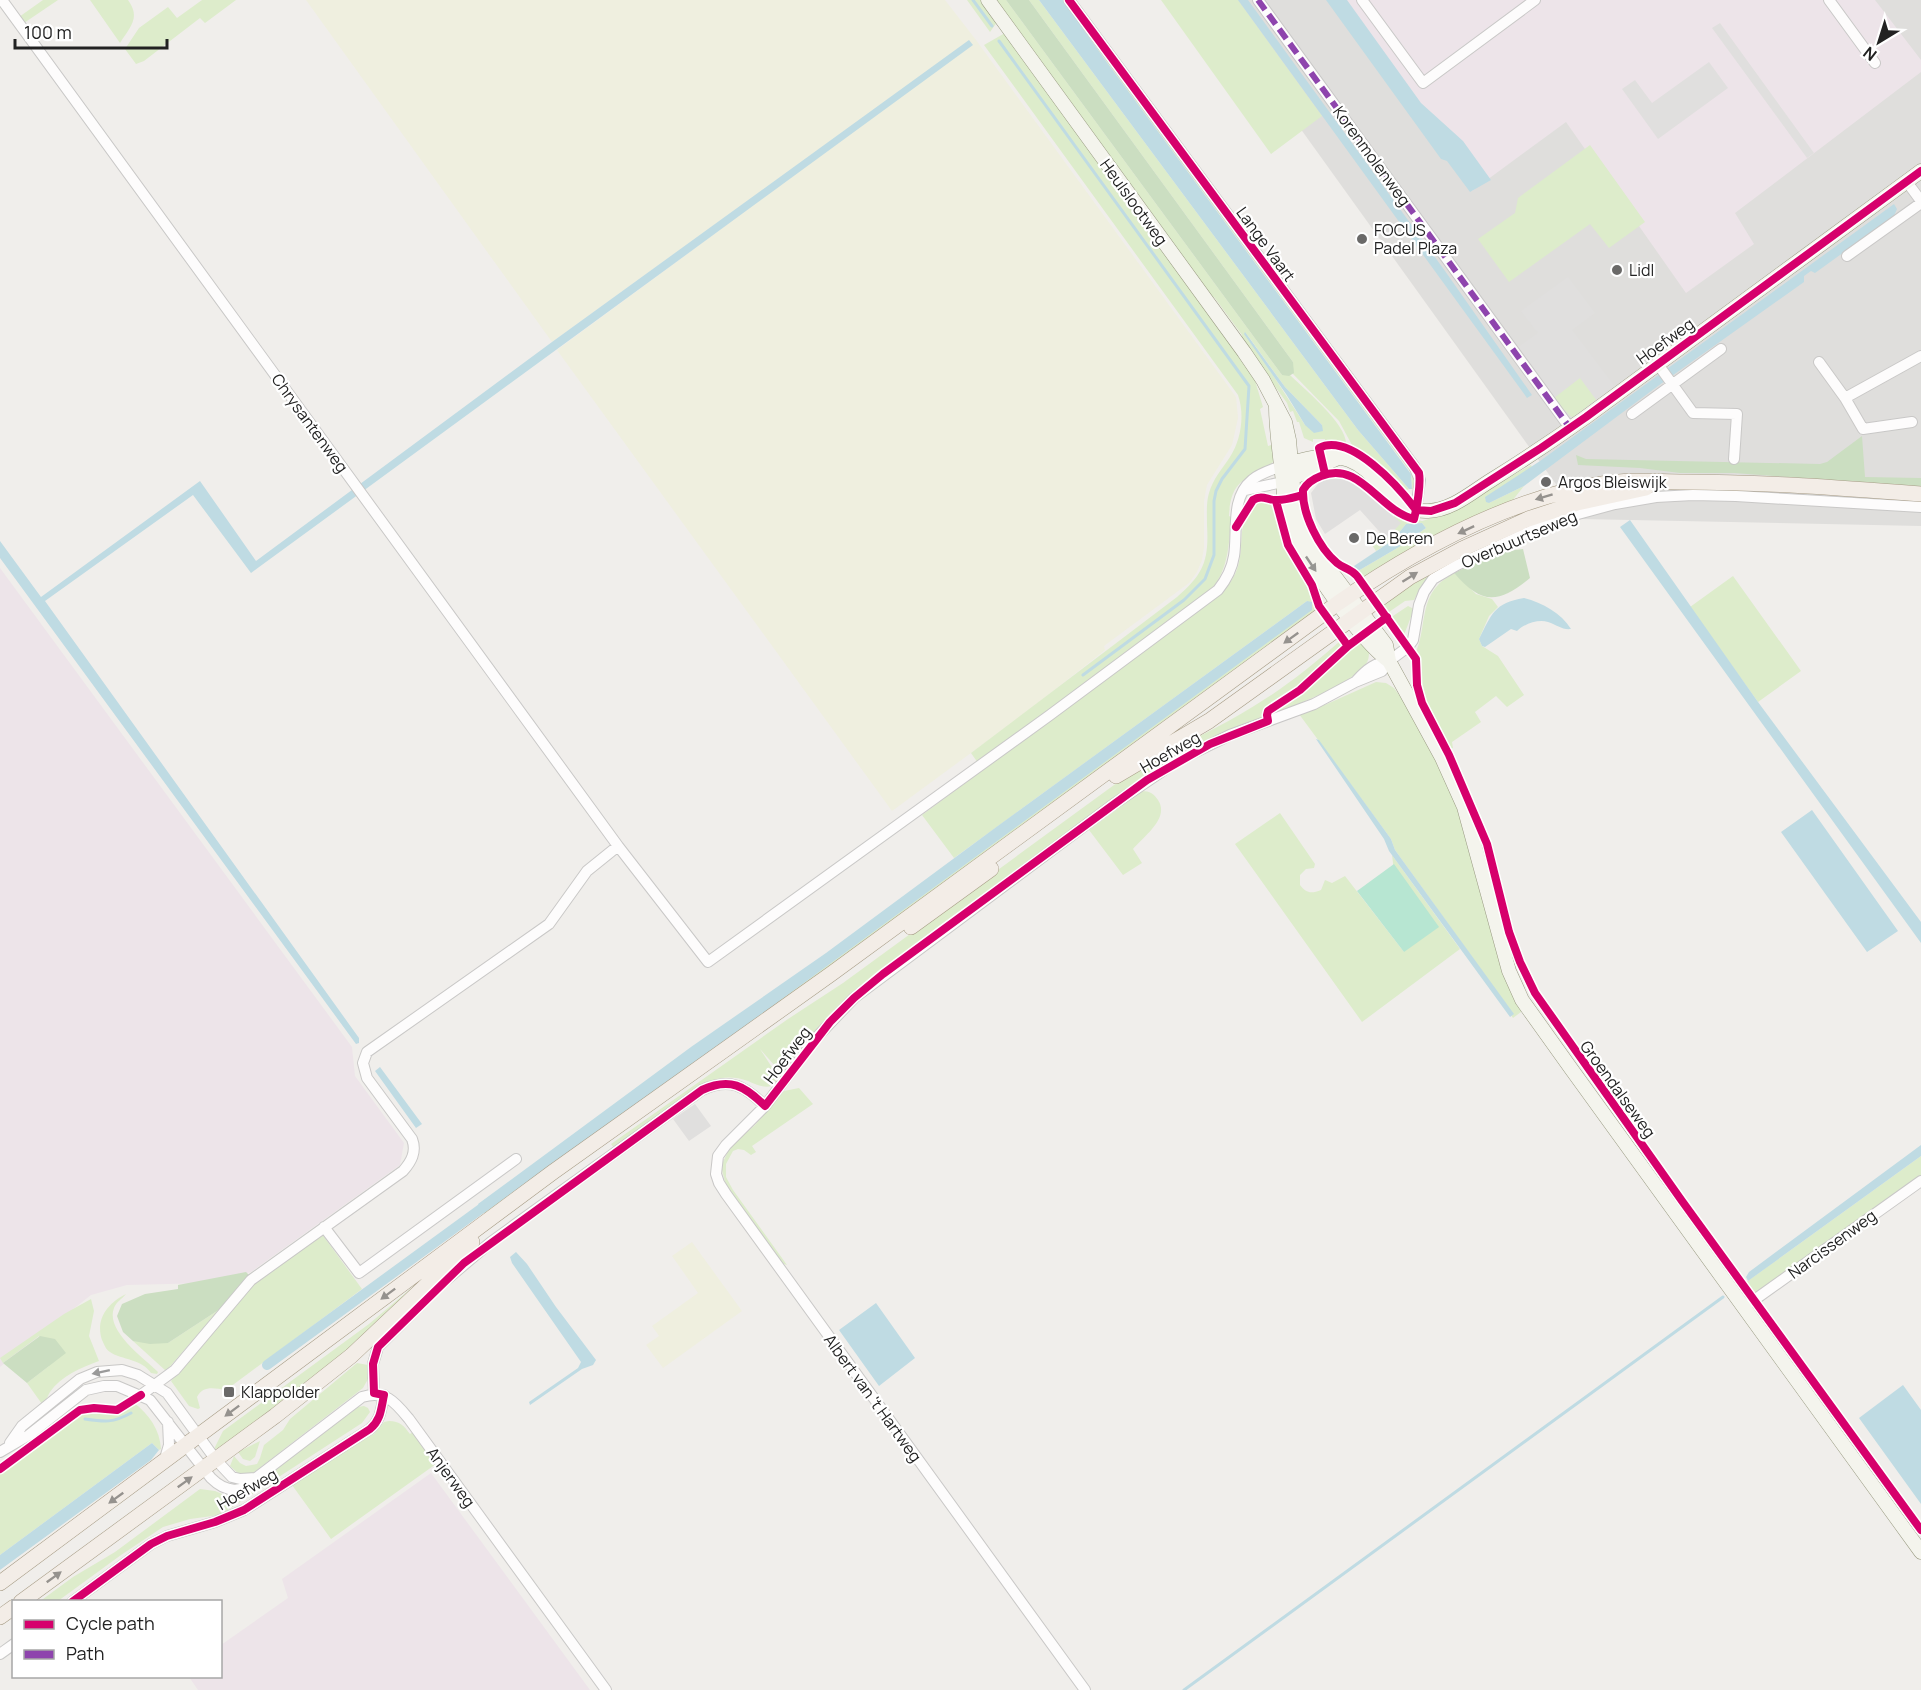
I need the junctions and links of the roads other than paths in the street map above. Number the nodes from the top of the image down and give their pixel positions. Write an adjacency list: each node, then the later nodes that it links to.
1 (2, 0): 34 (street, Chrysantenweg)
2 (988, 0): 24 (street, Heulslootweg)
3 (1069, 0): 30 (street, Lange Vaart)
4 (1258, 0): 21 (street, Korenmolenweg)
5 (1362, 0): 6 (street)
6 (1535, 0)
7 (1829, 0): 8 (street)
8 (1875, 63)
9 (1921, 171): 10 (street, Hoefweg)
10 (1907, 182): 11 (street); 16 (street, Hoefweg)
11 (1921, 202): 12 (street)
12 (1847, 256)
13 (1721, 349): 17 (street)
14 (1921, 356): 18 (street)
15 (1819, 362): 18 (street)
16 (1659, 366): 17 (street); 21 (street, Hoefweg)
17 (1671, 382): 19 (street); 23 (street)
18 (1845, 398): 20 (street)
19 (1632, 414)
20 (1912, 422)
21 (1570, 428): 30 (street, Hoefweg)
22 (1338, 458): 24 (street); 25 (street); 30 (street)
23 (1734, 459)
24 (1286, 464): 25 (street, Heulslootweg); 27 (street)
25 (1287, 480): 27 (street); 31 (street, Heulslootweg)
26 (1684, 482): 28 (main road, Overbuurtseweg); 31 (main road, Overbuurtseweg, one-way to 31); 32 (main road, Overbuurtseweg, one-way to 26)
27 (1245, 490): 34 (street)
28 (1921, 494)
29 (1921, 507): 33 (street, Overbuurtseweg)
30 (1416, 510)
31 (1344, 599): 32 (street, Heulslootweg); 44 (main road, Hoefweg, one-way to 44)
32 (1357, 615): 33 (street, Groendalseweg); 47 (main road, Hoefweg)
33 (1389, 661): 35 (street, Hoefweg); 39 (street, Groendalseweg)
34 (618, 846): 38 (street)
35 (765, 1106): 41 (street, Hoefweg); 53 (street, Albert van 't Hartweg)
36 (516, 1158): 38 (street)
37 (1921, 1181): 39 (street, Narcissenweg)
38 (324, 1227): 40 (street)
39 (1743, 1308): 48 (street, Groendalseweg)
40 (156, 1386): 42 (street); 44 (street); 45 (street, one-way to 45)
41 (379, 1394): 47 (street); 51 (street, Hoefweg); 52 (street, Anjerweg)
42 (141, 1395): 43 (street); 45 (street)
43 (168, 1421): 44 (street); 46 (street)
44 (193, 1441): 46 (main road, Hoefweg); 47 (street)
45 (3, 1449)
46 (163, 1463): 49 (main road, Hoefweg, one-way to 49)
47 (210, 1464): 50 (main road, Hoefweg, one-way to 47)
48 (1921, 1552)
49 (0, 1583)
50 (24, 1600)
51 (75, 1600)
52 (606, 1690)
53 (1085, 1690)

